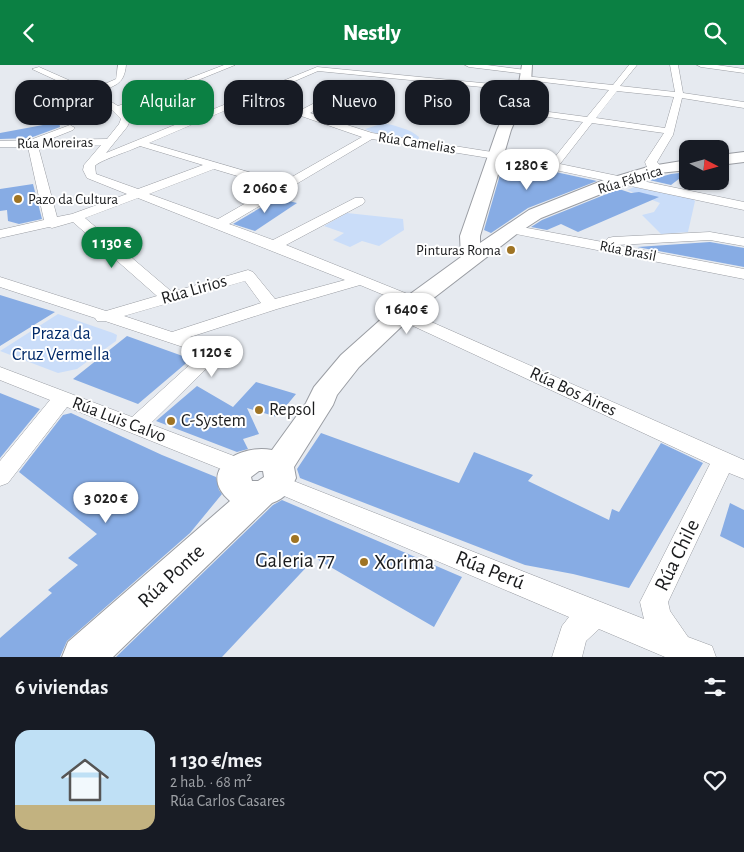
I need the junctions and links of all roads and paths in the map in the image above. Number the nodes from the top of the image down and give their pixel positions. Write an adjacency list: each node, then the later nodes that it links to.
1 (122, 65): 14 (street)
2 (232, 65): 21 (street)
3 (348, 65): 11 (street)
4 (469, 65): 11 (street)
5 (633, 65): 15 (street)
6 (674, 65): 16 (street)
7 (700, 65): 10 (street)
8 (36, 69): 12 (street)
9 (317, 69): 11 (street); 13 (street)
10 (744, 71)
11 (525, 77): 15 (street)
12 (65, 80)
13 (293, 80)
14 (112, 83)
15 (615, 88): 16 (street); 26 (street)
16 (679, 95): 17 (street); 29 (street)
17 (731, 103): 18 (street); 24 (street)
18 (744, 105)
19 (112, 106): 21 (street)
20 (313, 107): 23 (street)
21 (118, 109): 31 (street)
22 (224, 109): 33 (street)
23 (304, 112): 30 (street, Rúa Camelias)
24 (744, 112)
25 (549, 115): 26 (street)
26 (590, 121): 29 (street); 40 (street)
27 (508, 125): 35 (street)
28 (70, 127): 32 (street)
29 (669, 131): 42 (street)
30 (370, 136): 35 (street, Rúa Camelias); 44 (street)
31 (110, 142): 32 (street, Rúa Moreiras); 36 (street)
32 (32, 143): 34 (street, Rúa Moreiras); 49 (street)
33 (139, 143): 36 (street); 39 (street)
34 (0, 144)
35 (496, 155): 40 (street, Rúa Camelias); 56 (street)
36 (97, 157): 45 (street, Rúa Bos Aires)
37 (744, 157): 38 (street)
38 (729, 159)
39 (214, 165): 44 (street); 45 (street)
40 (554, 165): 43 (street, Rúa Camelias)
41 (679, 166): 42 (street, Rúa Fábrica)
42 (657, 169): 43 (street, Rúa Fábrica)
43 (622, 180): 47 (street, Rúa Camelias); 51 (street, Rúa Fábrica)
44 (284, 186): 50 (street)
45 (140, 194): 48 (street); 50 (street, Rúa Bos Aires)
46 (359, 201): 55 (street)
47 (744, 206)
48 (76, 217): 49 (street); 60 (street)
49 (52, 223): 52 (street)
50 (219, 224): 55 (street, Rúa Bos Aires)
51 (511, 229): 54 (street, Rúa Brasil); 56 (street, Rúa Fábrica)
52 (0, 234)
53 (744, 242): 54 (street)
54 (588, 243): 57 (street, Rúa Brasil)
55 (274, 245): 58 (street, Rúa Bos Aires)
56 (470, 249): 62 (street, Rúa Ponte)
57 (744, 274)
58 (358, 281): 61 (street); 62 (street, Rúa Bos Aires)
59 (0, 282): 63 (street)
60 (168, 297): 61 (street, Rúa Lirios); 63 (street, Rúa Lirios)
61 (271, 305): 64 (street)
62 (408, 308): 68 (street, Rúa Bos Aires); 69 (street, Rúa Ponte)
63 (103, 317): 64 (street)
64 (170, 338): 67 (street)
65 (4, 379): 66 (street, Rúa Luis Calvo)
66 (63, 398): 67 (street, Rúa Luis Calvo); 70 (street)
67 (134, 426): 69 (street, Rúa Luis Calvo)
68 (734, 466): 72 (street, Rúa Chile)
69 (263, 474): 71 (street, Rúa Perú); 73 (street, Rúa Ponte)
70 (0, 477)
71 (598, 615): 72 (street, Rúa Perú); 74 (street)
72 (690, 652)
73 (83, 657)
74 (567, 657)

